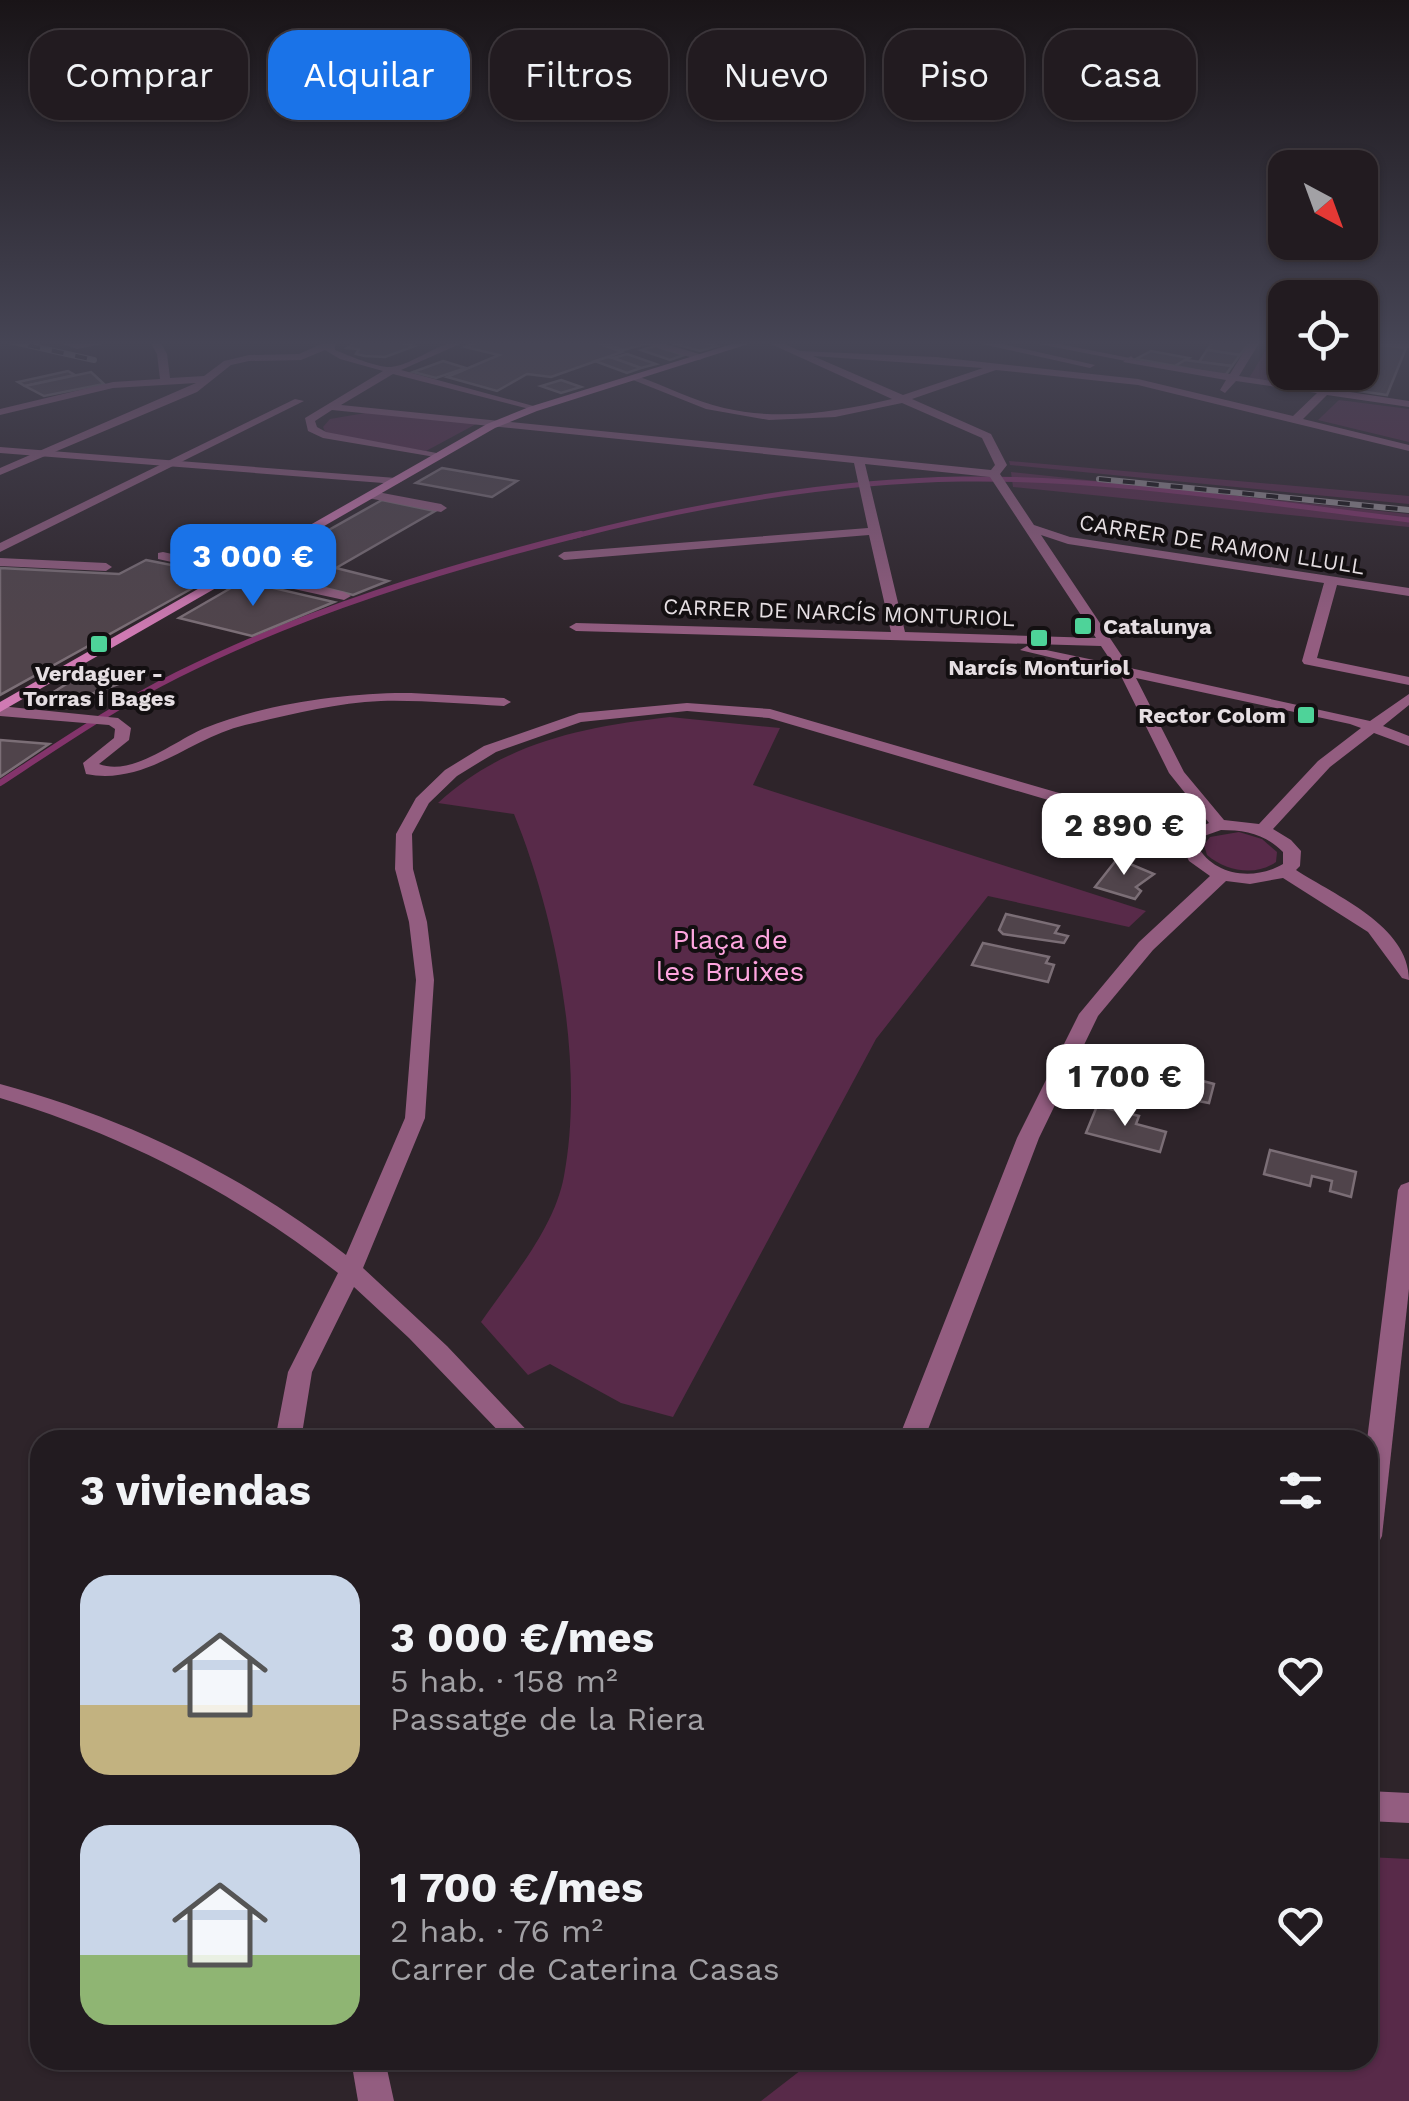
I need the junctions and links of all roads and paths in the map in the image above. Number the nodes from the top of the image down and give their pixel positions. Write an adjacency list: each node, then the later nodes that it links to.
1 (77, 438): 10 (street)
2 (224, 438): 13 (street)
3 (340, 438): 11 (street)
4 (472, 438): 11 (main road)
5 (615, 438): 12 (street)
6 (988, 438): 15 (street)
7 (1369, 438): 8 (street)
8 (1409, 448)
9 (0, 450): 10 (street)
10 (43, 453): 13 (street); 14 (street)
11 (441, 456): 16 (main road)
12 (859, 462): 15 (street); 20 (street)
13 (174, 463): 16 (street); 21 (street)
14 (0, 472)
15 (999, 480): 19 (street)
16 (396, 481): 17 (main road)
17 (372, 494): 18 (street); 26 (main road)
18 (440, 508)
19 (1032, 528): 27 (street, CARRER DE RAMON LLULL); 33 (street)
20 (874, 532): 23 (street); 31 (street)
21 (0, 548)
22 (163, 556): 26 (street)
23 (564, 556)
24 (0, 562): 25 (street)
25 (106, 567)
26 (236, 572): 29 (street); 38 (main road)
27 (1331, 581): 28 (street, CARRER DE RAMON LLULL); 35 (street)
28 (1409, 592)
29 (344, 596)
30 (576, 627): 31 (street, CARRER DE NARCÍS MONTURIOL)
31 (899, 637): 32 (street, CARRER DE NARCÍS MONTURIOL)
32 (957, 638): 33 (street, CARRER DE NARCÍS MONTURIOL); 34 (street)
33 (1101, 642): 34 (street)
34 (1121, 670): 39 (street); 41 (street)
35 (1409, 681)
36 (1409, 698): 39 (street)
37 (504, 702): 38 (street)
38 (2, 707)
39 (1370, 725): 40 (street); 42 (street)
40 (1409, 741)
41 (1218, 825): 42 (street); 43 (street)
42 (1262, 830): 44 (street)
43 (1192, 837): 45 (street); 49 (street)
44 (1285, 871): 45 (street); 46 (street)
45 (1223, 874): 52 (street)
46 (1409, 974)
47 (0, 1091): 49 (street)
48 (1409, 1190): 53 (street)
49 (351, 1270): 50 (street); 51 (street)
50 (290, 1430)
51 (514, 1430)
52 (915, 1430)
53 (1378, 1452)
54 (1378, 1806): 55 (street)
55 (1409, 1808)
56 (370, 2070): 57 (street)
57 (376, 2101)

